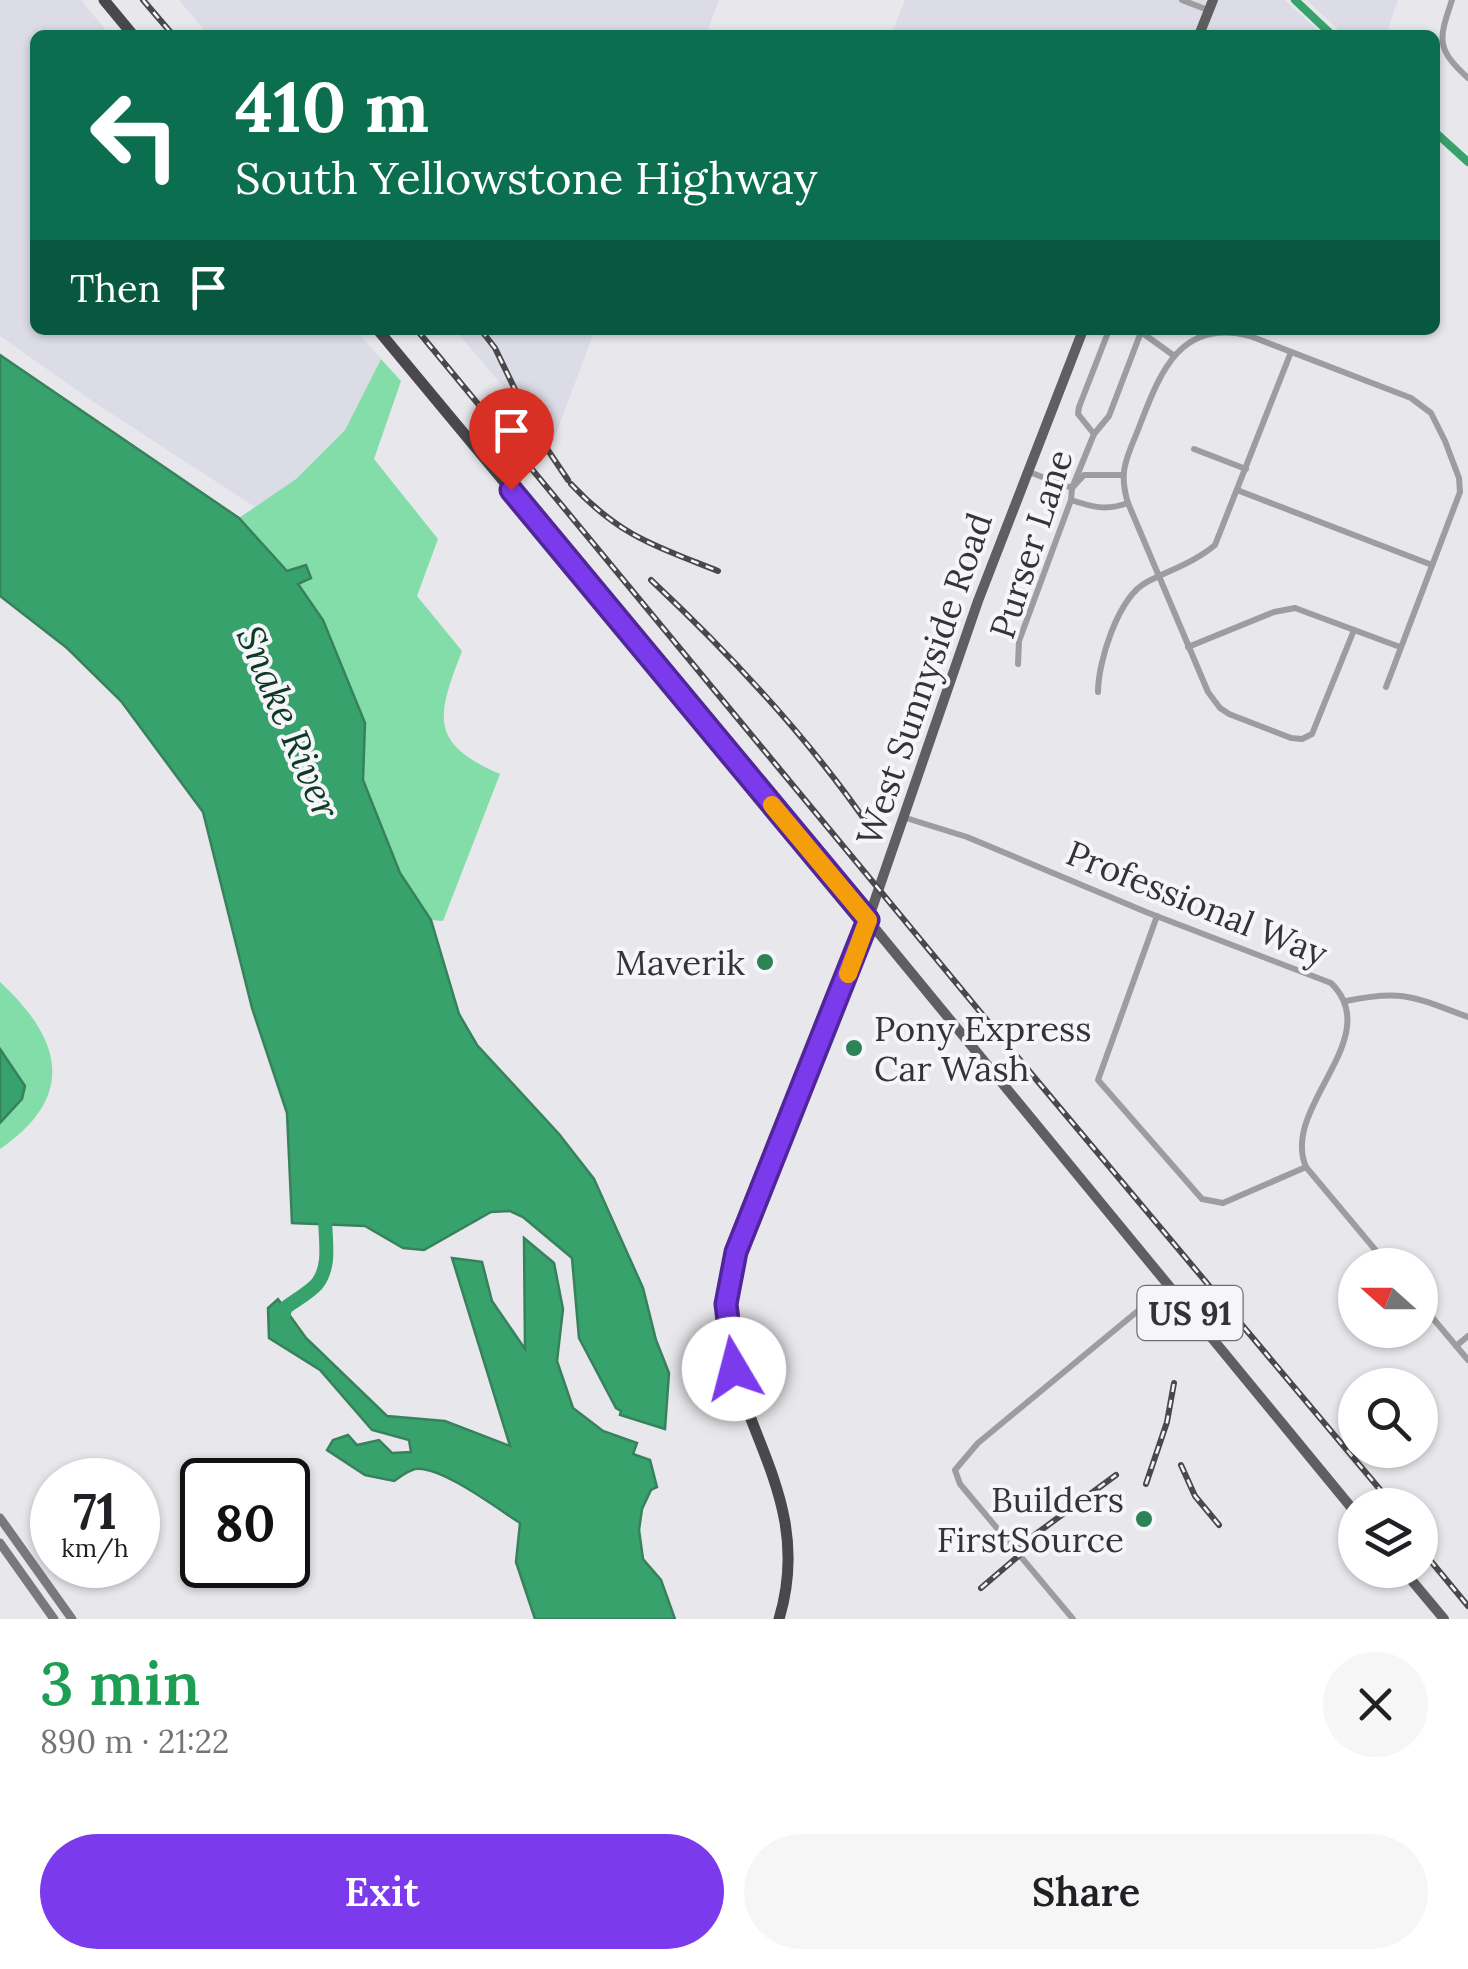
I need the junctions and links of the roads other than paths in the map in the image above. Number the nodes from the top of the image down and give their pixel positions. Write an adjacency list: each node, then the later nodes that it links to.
1 (104, 0): 5 (highway)
2 (1182, 0): 4 (street)
3 (1452, 0): 7 (street)
4 (1211, 5): 6 (main road)
5 (129, 30)
6 (1201, 30)
7 (1468, 78)
8 (382, 335): 36 (highway)
9 (1081, 335): 20 (main road, West Sunnyside Road)
10 (1106, 335): 17 (street, Purser Lane)
11 (1139, 335): 17 (street)
12 (1146, 335): 16 (street)
13 (1212, 335): 16 (street)
14 (1243, 335): 15 (street)
15 (1291, 352): 19 (street); 26 (street)
16 (1173, 356): 21 (street)
17 (1094, 434): 22 (street, Purser Lane)
18 (1194, 449): 19 (street)
19 (1246, 469): 23 (street)
20 (1029, 472): 22 (street); 34 (main road, West Sunnyside Road)
21 (1121, 475): 22 (street); 25 (street)
22 (1072, 488): 24 (street, Purser Lane)
23 (1238, 490): 26 (street); 27 (street)
24 (1071, 500): 25 (street); 31 (street, Purser Lane)
25 (1128, 503): 27 (street)
26 (1432, 565): 30 (street)
27 (1160, 576): 29 (street); 33 (street)
28 (1354, 630): 29 (street); 29 (street); 30 (street)
29 (1188, 647)
30 (1400, 648): 32 (street)
31 (1018, 664)
32 (1386, 687)
33 (1098, 692)
34 (906, 818): 35 (street, Professional Way); 36 (main road, West Sunnyside Road)
35 (1157, 916): 37 (street, Professional Way); 39 (street)
36 (868, 920): 41 (main road, US 91); 52 (highway, West Sunnyside Road)
37 (1346, 1001): 38 (street); 39 (street, Professional Way)
38 (1468, 1017)
39 (1306, 1167): 40 (street)
40 (1374, 1248)
41 (1169, 1286): 46 (main road, US 91); 53 (street)
42 (1438, 1324): 44 (street)
43 (1468, 1336): 44 (street)
44 (1456, 1346): 45 (street)
45 (1468, 1360)
46 (1338, 1491)
47 (0, 1518): 51 (street)
48 (0, 1543): 50 (street)
49 (1418, 1588): 54 (main road)
50 (54, 1619)
51 (72, 1619)
52 (779, 1619)
53 (1073, 1619)
54 (1444, 1619)

